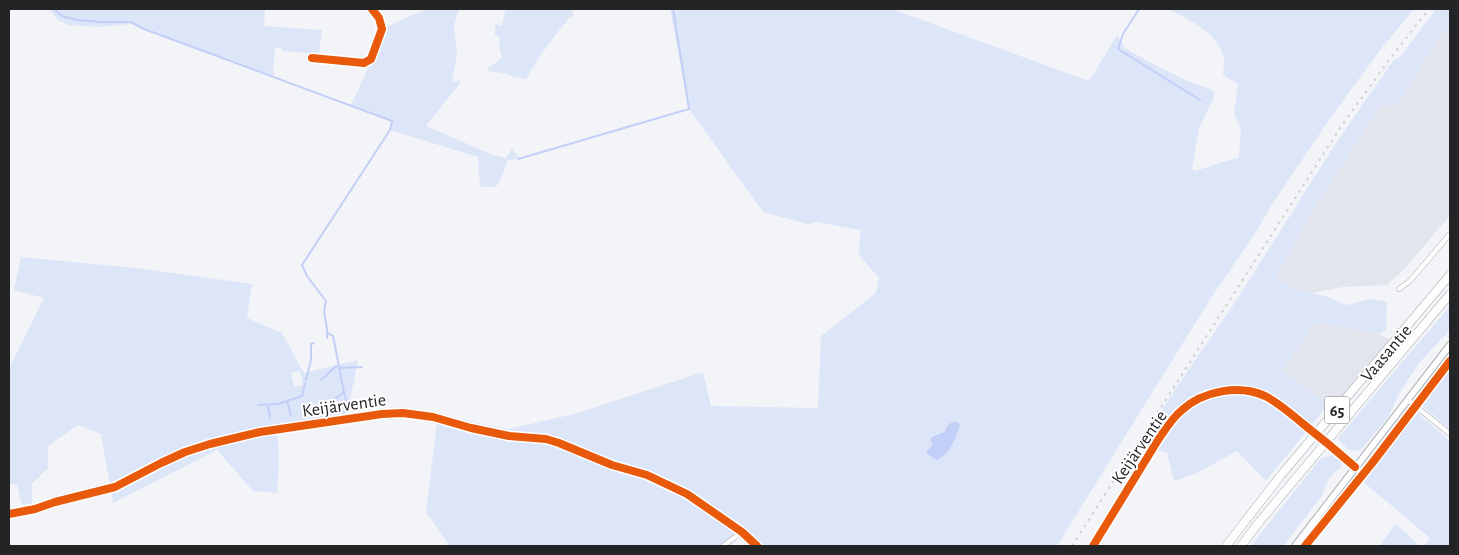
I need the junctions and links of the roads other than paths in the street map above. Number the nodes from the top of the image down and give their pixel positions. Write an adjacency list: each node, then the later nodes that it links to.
1 (372, 9): 2 (street)
2 (312, 58)
3 (1450, 234): 5 (street)
4 (1450, 275): 16 (highway, Vaasantie / 65)
5 (1399, 289)
6 (1450, 294): 17 (highway, Vaasantie / 65)
7 (1450, 345): 8 (main road)
8 (1408, 400): 9 (street); 10 (main road)
9 (1450, 434)
10 (1356, 467): 15 (street, Keijärventie, bridge); 18 (main road)
11 (9, 514): 12 (street, Keijärventie)
12 (742, 532): 13 (street); 14 (street, Keijärventie)
13 (723, 546)
14 (757, 546)
15 (1093, 546)
16 (1226, 546)
17 (1241, 546)
18 (1295, 546)

